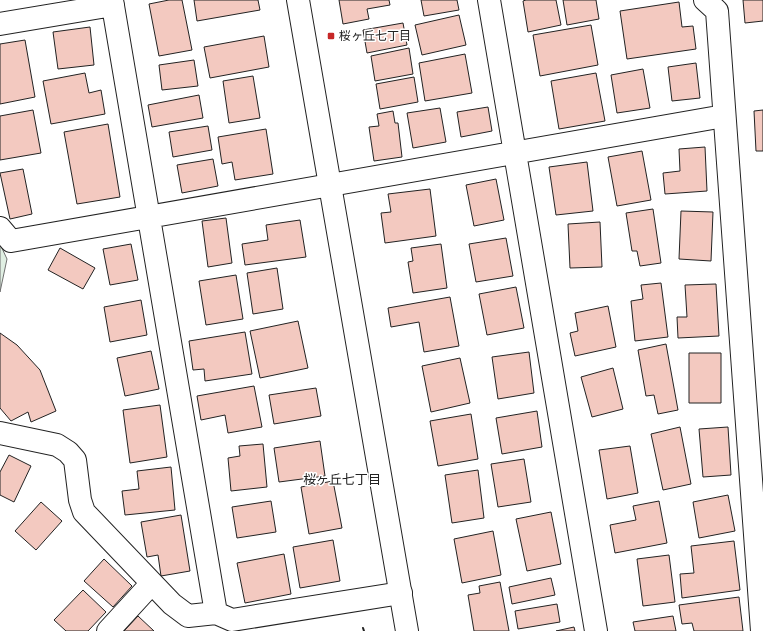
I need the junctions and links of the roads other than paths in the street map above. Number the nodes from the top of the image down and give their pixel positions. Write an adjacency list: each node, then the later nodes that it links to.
1 (298, 0): 8 (street)
2 (488, 0): 7 (street)
3 (705, 0): 6 (street)
4 (112, 2): 5 (street); 9 (street)
5 (0, 24)
6 (724, 116): 7 (street); 12 (street)
7 (514, 153): 8 (street); 18 (street)
8 (330, 185): 9 (street); 14 (street)
9 (149, 217): 10 (street); 15 (street)
10 (0, 228)
11 (0, 433): 13 (street)
12 (760, 573): 19 (street)
13 (152, 583): 15 (street); 16 (street)
14 (401, 593): 15 (street); 17 (street)
15 (216, 613)
16 (108, 631)
17 (407, 631)
18 (596, 631)
19 (762, 631)

